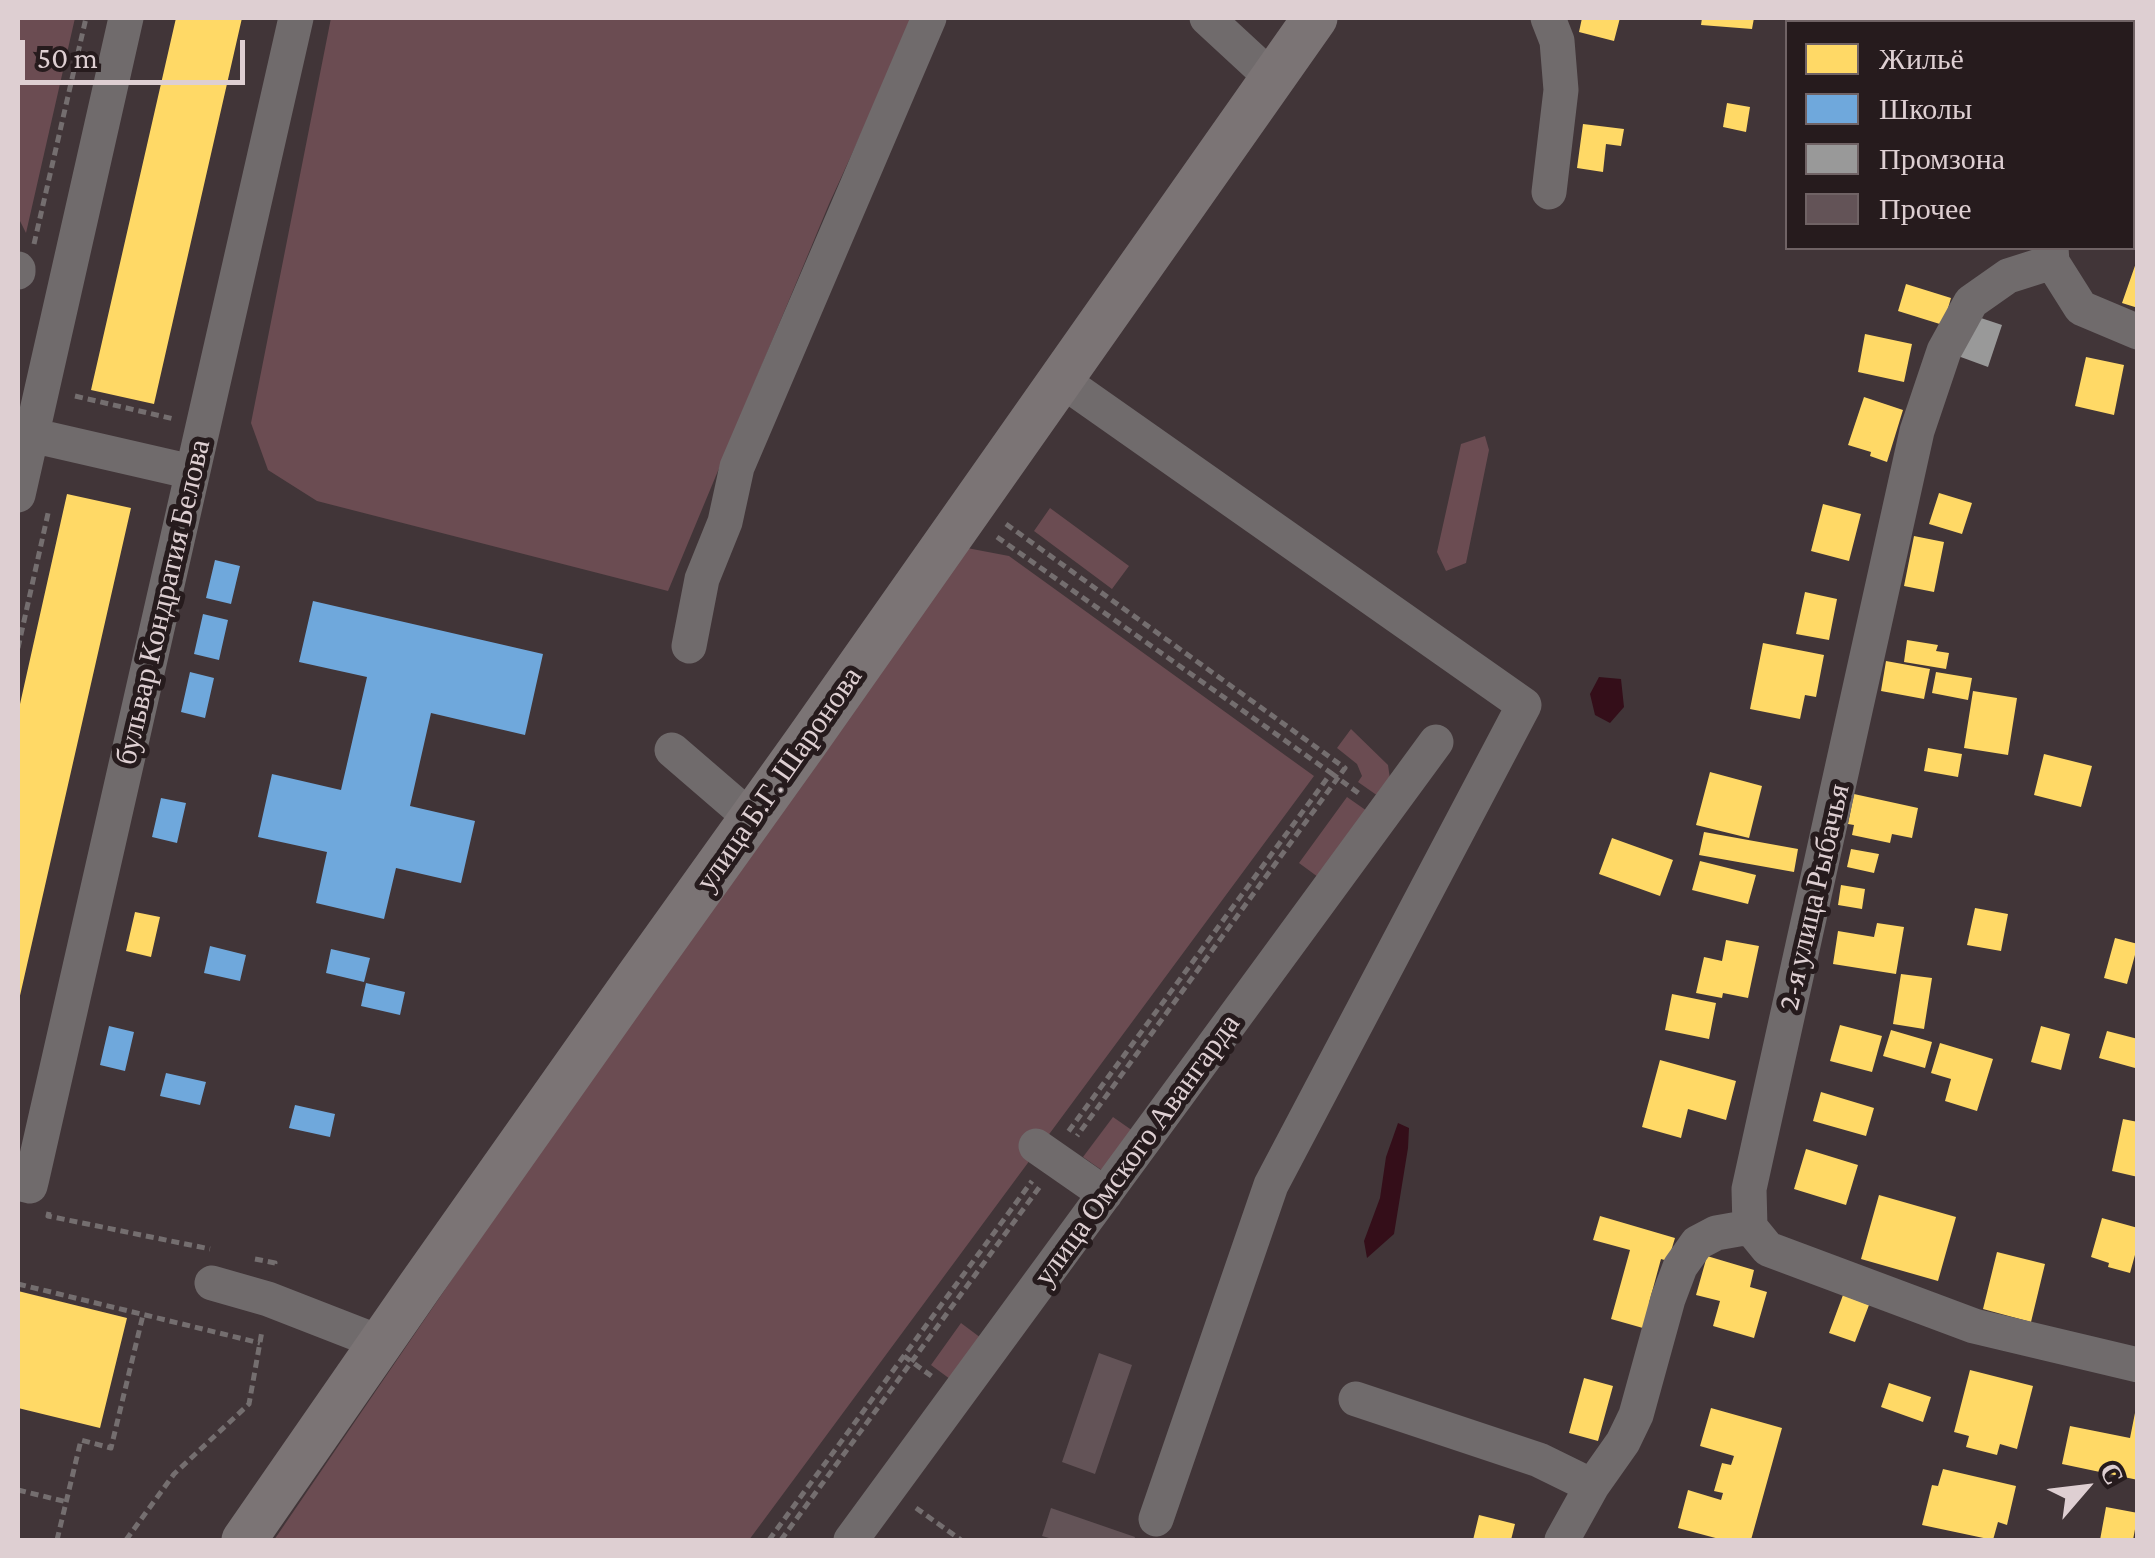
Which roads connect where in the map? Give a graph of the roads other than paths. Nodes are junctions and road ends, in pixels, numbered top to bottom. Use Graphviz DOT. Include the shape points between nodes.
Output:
graph roads {
  1 [pos="126,18"];
  2 [pos="296,18"];
  3 [pos="929,18"];
  4 [pos="1207,18"];
  5 [pos="1315,18"];
  6 [pos="1548,18"];
  7 [pos="1274,79"];
  8 [pos="1550,192"];
  9 [pos="2052,255"];
  10 [pos="2138,332"];
  11 [pos="1060,379"];
  12 [pos="24,434"];
  13 [pos="192,472"];
  14 [pos="18,494"];
  15 [pos="689,646"];
  16 [pos="672,750"];
  17 [pos="1430,751"];
  18 [pos="752,818"];
  19 [pos="1048,1154"];
  20 [pos="1104,1194"];
  21 [pos="32,1195"];
  22 [pos="1750,1227"];
  23 [pos="215,1267"];
  24 [pos="381,1342"];
  25 [pos="2138,1365"];
  26 [pos="1356,1398"];
  27 [pos="1592,1486"];
  28 [pos="1156,1519"];
  29 [pos="244,1540"];
  30 [pos="851,1540"];
  31 [pos="1562,1540"];
  1 -- 12 [label="street"];
  2 -- 13 [label="street, бульвар Кондратия Белова"];
  3 -- 15 [label="street" via="737,467"];
  4 -- 7 [label="street"];
  5 -- 7 [label="main road, улица Б.Г. Шаронова"];
  6 -- 8 [label="street" via="1561,90"];
  7 -- 11 [label="main road, улица Б.Г. Шаронова"];
  9 -- 10 [label="street" via="2081,308"];
  9 -- 22 [label="street, 2-я улица Рыбачья" via="1971,302 1944,351 1917,431 1749,1189"];
  11 -- 18 [label="main road, улица Б.Г. Шаронова"];
  11 -- 28 [label="street" via="1524,706 1271,1185"];
  12 -- 13 [label="street"];
  12 -- 14 [label="street"];
  13 -- 21 [label="street, бульвар Кондратия Белова"];
  16 -- 18 [label="street"];
  17 -- 20 [label="street, улица Омского Авангарда"];
  18 -- 24 [label="main road, улица Б.Г. Шаронова"];
  19 -- 20 [label="street"];
  20 -- 30 [label="street, улица Омского Авангарда"];
  22 -- 25 [label="street" via="1768,1248 1974,1326"];
  22 -- 27 [label="street" via="1697,1243 1680,1267 1636,1415"];
  23 -- 24 [label="street" via="268,1298"];
  24 -- 29 [label="main road, улица Б.Г. Шаронова"];
  26 -- 27 [label="street" via="1539,1460"];
  27 -- 31 [label="street"];
}
